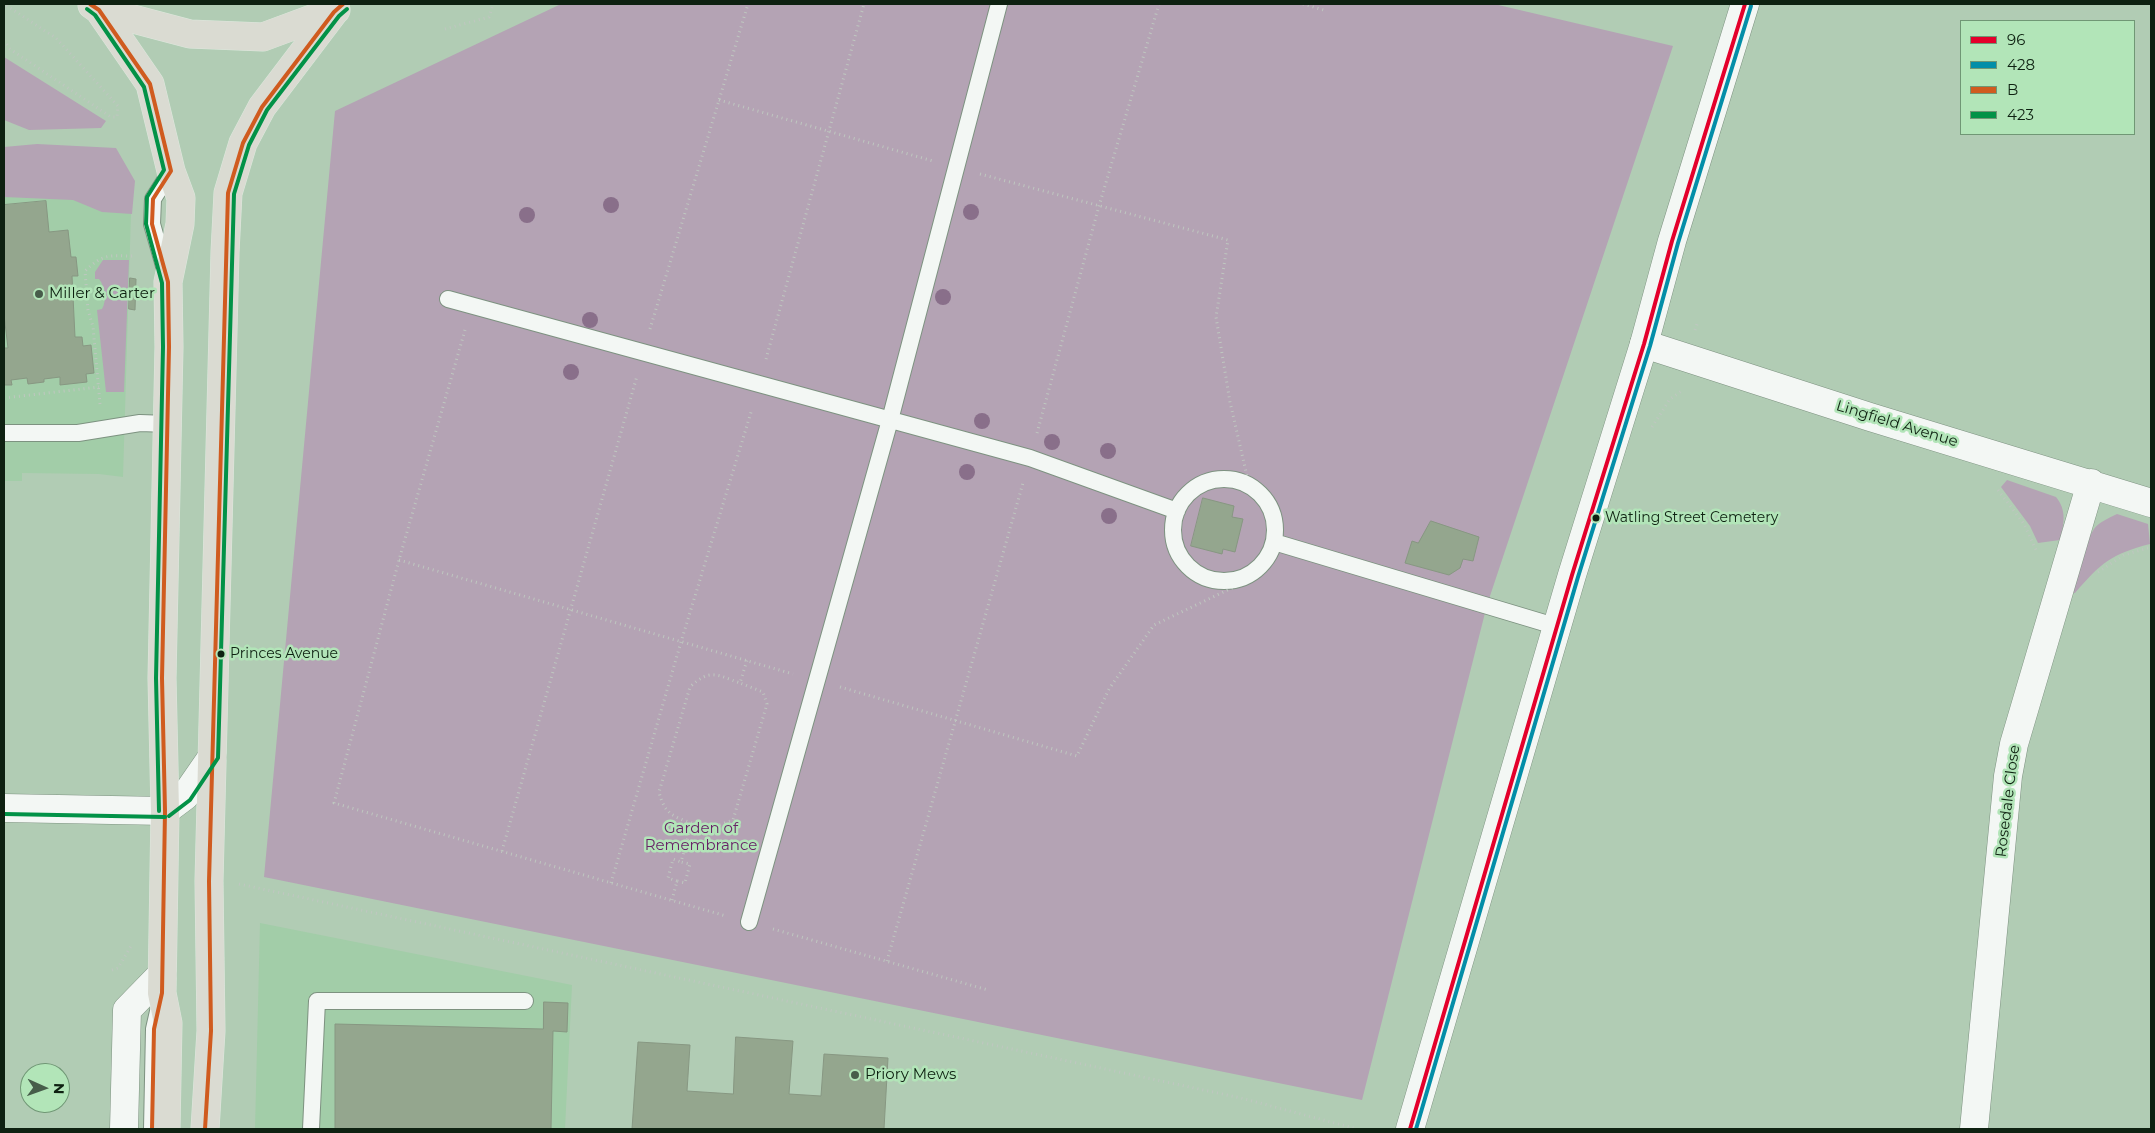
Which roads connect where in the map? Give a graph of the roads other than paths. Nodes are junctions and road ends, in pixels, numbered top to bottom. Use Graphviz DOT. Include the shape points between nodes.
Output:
graph roads {
  1 [pos="999,4"];
  2 [pos="1745,4"];
  3 [pos="95,7"];
  4 [pos="338,8"];
  5 [pos="448,299"];
  6 [pos="1644,344"];
  7 [pos="890,420"];
  8 [pos="168,424"];
  9 [pos="4,433"];
  10 [pos="2092,483"];
  11 [pos="2151,503"];
  12 [pos="1177,511"];
  13 [pos="1274,542"];
  14 [pos="1558,627"];
  15 [pos="212,757"];
  16 [pos="4,808"];
  17 [pos="165,812"];
  18 [pos="749,922"];
  19 [pos="162,984"];
  20 [pos="525,1001"];
  21 [pos="124,1129"];
  22 [pos="152,1129"];
  23 [pos="166,1129"];
  24 [pos="205,1129"];
  25 [pos="311,1129"];
  26 [pos="1410,1129"];
  27 [pos="1974,1129"];
  1 -- 7 [label="lane"];
  2 -- 6 [label="street"];
  3 -- 4 [label="main road" via="190,34 263,37"];
  3 -- 8 [label="main road" via="150,84 180,198 180,224 168,282"];
  4 -- 15 [label="main road" via="262,107 243,144 228,193"];
  5 -- 7 [label="lane"];
  6 -- 10 [label="street, Lingfield Avenue" via="1870,417"];
  6 -- 14 [label="street"];
  7 -- 12 [label="lane" via="1030,458"];
  7 -- 18 [label="lane"];
  8 -- 9 [label="lane" via="140,424 78,433"];
  8 -- 17 [label="main road" via="162,678"];
  10 -- 11 [label="street, Lingfield Avenue"];
  10 -- 27 [label="street, Rosedale Close" via="2014,744 2008,776"];
  12 -- 13 [label="lane" via="1186,496 1207,482 1224,479 1249,485 1263,496 1272,512"];
  12 -- 13 [label="lane" via="1173,534 1177,550 1190,569 1212,580 1228,582 1250,575 1267,559"];
  13 -- 14 [label="lane"];
  14 -- 26 [label="street"];
  15 -- 17 [label="street" via="185,796"];
  15 -- 24 [label="main road" via="209,881 211,1031"];
  16 -- 17 [label="street"];
  17 -- 19 [label="main road"];
  19 -- 21 [label="street" via="127,1010"];
  19 -- 22 [label="lane" via="154,1029"];
  19 -- 23 [label="main road" via="168,1023"];
  20 -- 25 [label="lane" via="317,1001"];
}
